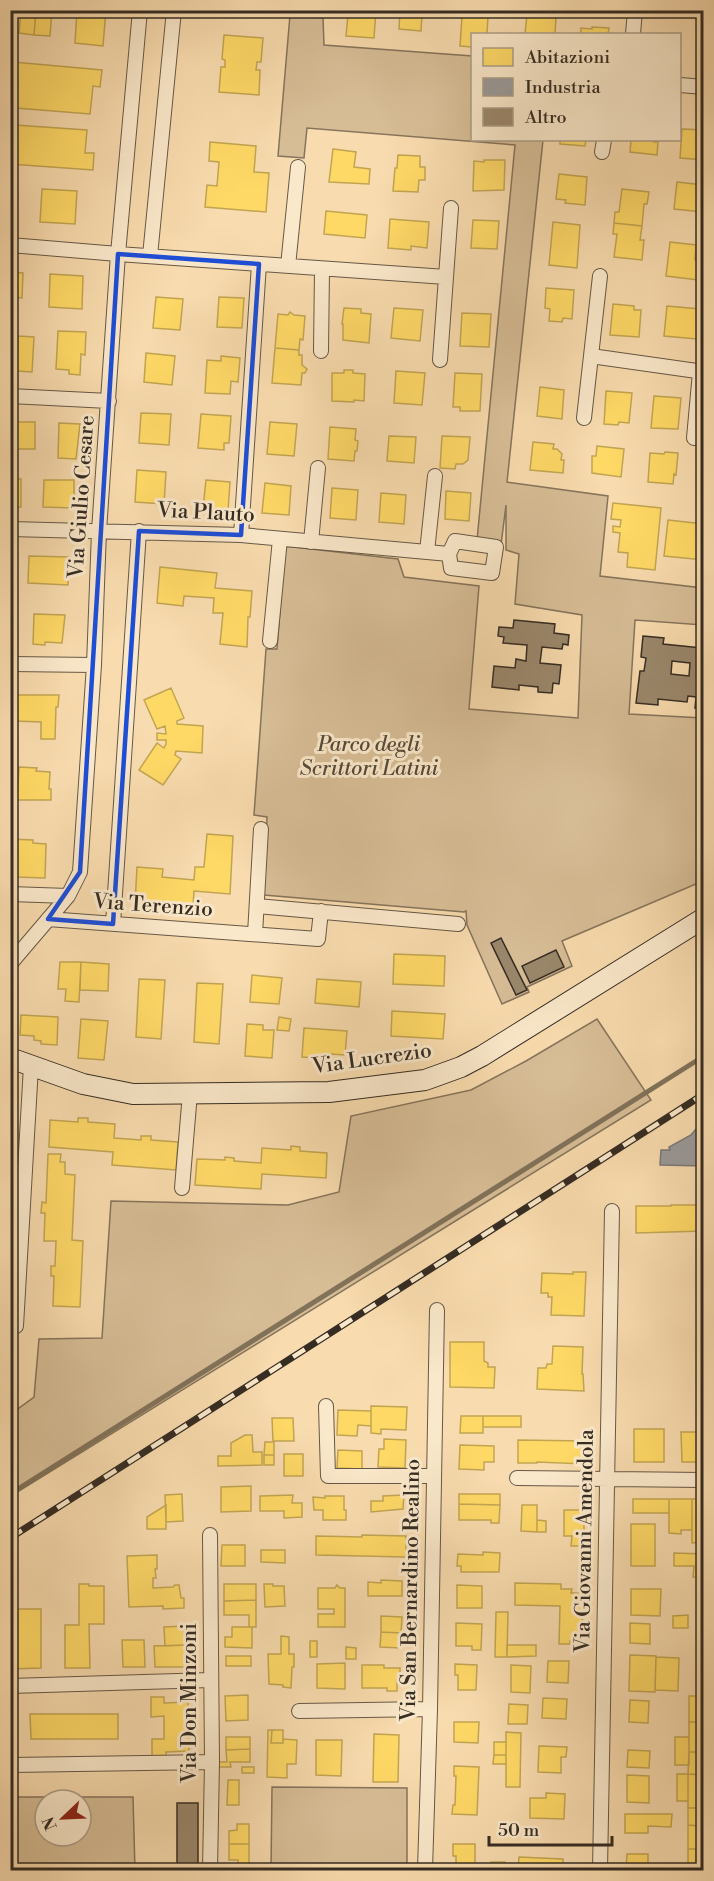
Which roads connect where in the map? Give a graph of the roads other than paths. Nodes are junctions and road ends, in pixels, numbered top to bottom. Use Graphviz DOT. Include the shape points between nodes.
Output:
graph roads {
  1 [pos="140,10"];
  2 [pos="174,10"];
  3 [pos="635,10"];
  4 [pos="633,33"];
  5 [pos="681,85"];
  6 [pos="704,87"];
  7 [pos="298,167"];
  8 [pos="451,208"];
  9 [pos="10,244"];
  10 [pos="118,255"];
  11 [pos="150,256"];
  12 [pos="259,264"];
  13 [pos="288,266"];
  14 [pos="322,270"];
  15 [pos="600,276"];
  16 [pos="446,277"];
  17 [pos="321,351"];
  18 [pos="591,356"];
  19 [pos="440,360"];
  20 [pos="702,372"];
  21 [pos="10,396"];
  22 [pos="109,401"];
  23 [pos="584,418"];
  24 [pos="694,438"];
  25 [pos="318,468"];
  26 [pos="435,476"];
  27 [pos="10,529"];
  28 [pos="99,531"];
  29 [pos="139,531"];
  30 [pos="241,535"];
  31 [pos="280,539"];
  32 [pos="311,542"];
  33 [pos="427,552"];
  34 [pos="449,554"];
  35 [pos="270,641"];
  36 [pos="10,664"];
  37 [pos="94,665"];
  38 [pos="261,829"];
  39 [pos="10,894"];
  40 [pos="68,896"];
  41 [pos="257,906"];
  42 [pos="321,911"];
  43 [pos="704,918"];
  44 [pos="48,919"];
  45 [pos="113,924"];
  46 [pos="458,924"];
  47 [pos="255,934"];
  48 [pos="10,964"];
  49 [pos="10,1058"];
  50 [pos="31,1066"];
  51 [pos="190,1093"];
  52 [pos="182,1188"];
  53 [pos="612,1211"];
  54 [pos="437,1310"];
  55 [pos="16,1326"];
  56 [pos="326,1406"];
  57 [pos="434,1476"];
  58 [pos="517,1478"];
  59 [pos="606,1478"];
  60 [pos="704,1480"];
  61 [pos="210,1535"];
  62 [pos="211,1680"];
  63 [pos="10,1686"];
  64 [pos="430,1709"];
  65 [pos="299,1711"];
  66 [pos="212,1762"];
  67 [pos="10,1765"];
  68 [pos="210,1870"];
  69 [pos="425,1870"];
  70 [pos="600,1870"];
  1 -- 10 [label="street, Via Giulio Cesare"];
  2 -- 11 [label="street"];
  3 -- 4 [label="street"];
  5 -- 6 [label="street"];
  7 -- 13 [label="street"];
  8 -- 16 [label="street"];
  9 -- 10 [label="street"];
  10 -- 11 [label="street"];
  10 -- 22 [label="street, Via Giulio Cesare"];
  11 -- 12 [label="street"];
  12 -- 13 [label="street"];
  12 -- 30 [label="street"];
  13 -- 14 [label="street"];
  14 -- 16 [label="street"];
  14 -- 17 [label="street"];
  15 -- 18 [label="street"];
  16 -- 19 [label="street"];
  18 -- 20 [label="street"];
  18 -- 23 [label="street"];
  20 -- 24 [label="street"];
  21 -- 22 [label="street"];
  22 -- 28 [label="street, Via Giulio Cesare"];
  25 -- 32 [label="street"];
  26 -- 33 [label="street"];
  27 -- 28 [label="street, Via Plauto"];
  28 -- 29 [label="street, Via Plauto"];
  28 -- 37 [label="street, Via Giulio Cesare"];
  29 -- 30 [label="street, Via Plauto"];
  29 -- 45 [label="street"];
  30 -- 31 [label="street, Via Plauto"];
  31 -- 32 [label="street, Via Plauto"];
  31 -- 35 [label="street"];
  32 -- 33 [label="street, Via Plauto"];
  33 -- 34 [label="street, Via Plauto"];
  36 -- 37 [label="street"];
  37 -- 40 [label="street, Via Giulio Cesare" via="80,872"];
  38 -- 41 [label="street"];
  39 -- 40 [label="street"];
  40 -- 44 [label="street, Via Giulio Cesare"];
  41 -- 42 [label="street"];
  41 -- 47 [label="street"];
  42 -- 46 [label="street"];
  42 -- 47 [label="street, Via Terenzio" via="318,939"];
  43 -- 51 [label="street, Via Lucrezio" via="482,1056 424,1080 329,1092"];
  44 -- 45 [label="street, Via Terenzio"];
  44 -- 48 [label="street, Via Giulio Cesare"];
  45 -- 47 [label="street, Via Terenzio"];
  49 -- 50 [label="street, Via Lucrezio"];
  50 -- 51 [label="street, Via Lucrezio" via="83,1084 134,1094"];
  50 -- 55 [label="street"];
  51 -- 52 [label="street"];
  53 -- 59 [label="street, Via Giovanni Amendola"];
  54 -- 57 [label="street, Via San Bernardino Realino"];
  56 -- 57 [label="street" via="328,1476"];
  57 -- 64 [label="street, Via San Bernardino Realino"];
  58 -- 59 [label="street"];
  59 -- 60 [label="street"];
  59 -- 70 [label="street, Via Giovanni Amendola"];
  61 -- 62 [label="street, Via Don Minzoni"];
  62 -- 63 [label="street"];
  62 -- 66 [label="street, Via Don Minzoni"];
  64 -- 65 [label="street"];
  64 -- 69 [label="street, Via San Bernardino Realino"];
  66 -- 67 [label="street"];
  66 -- 68 [label="street, Via Don Minzoni"];
}
